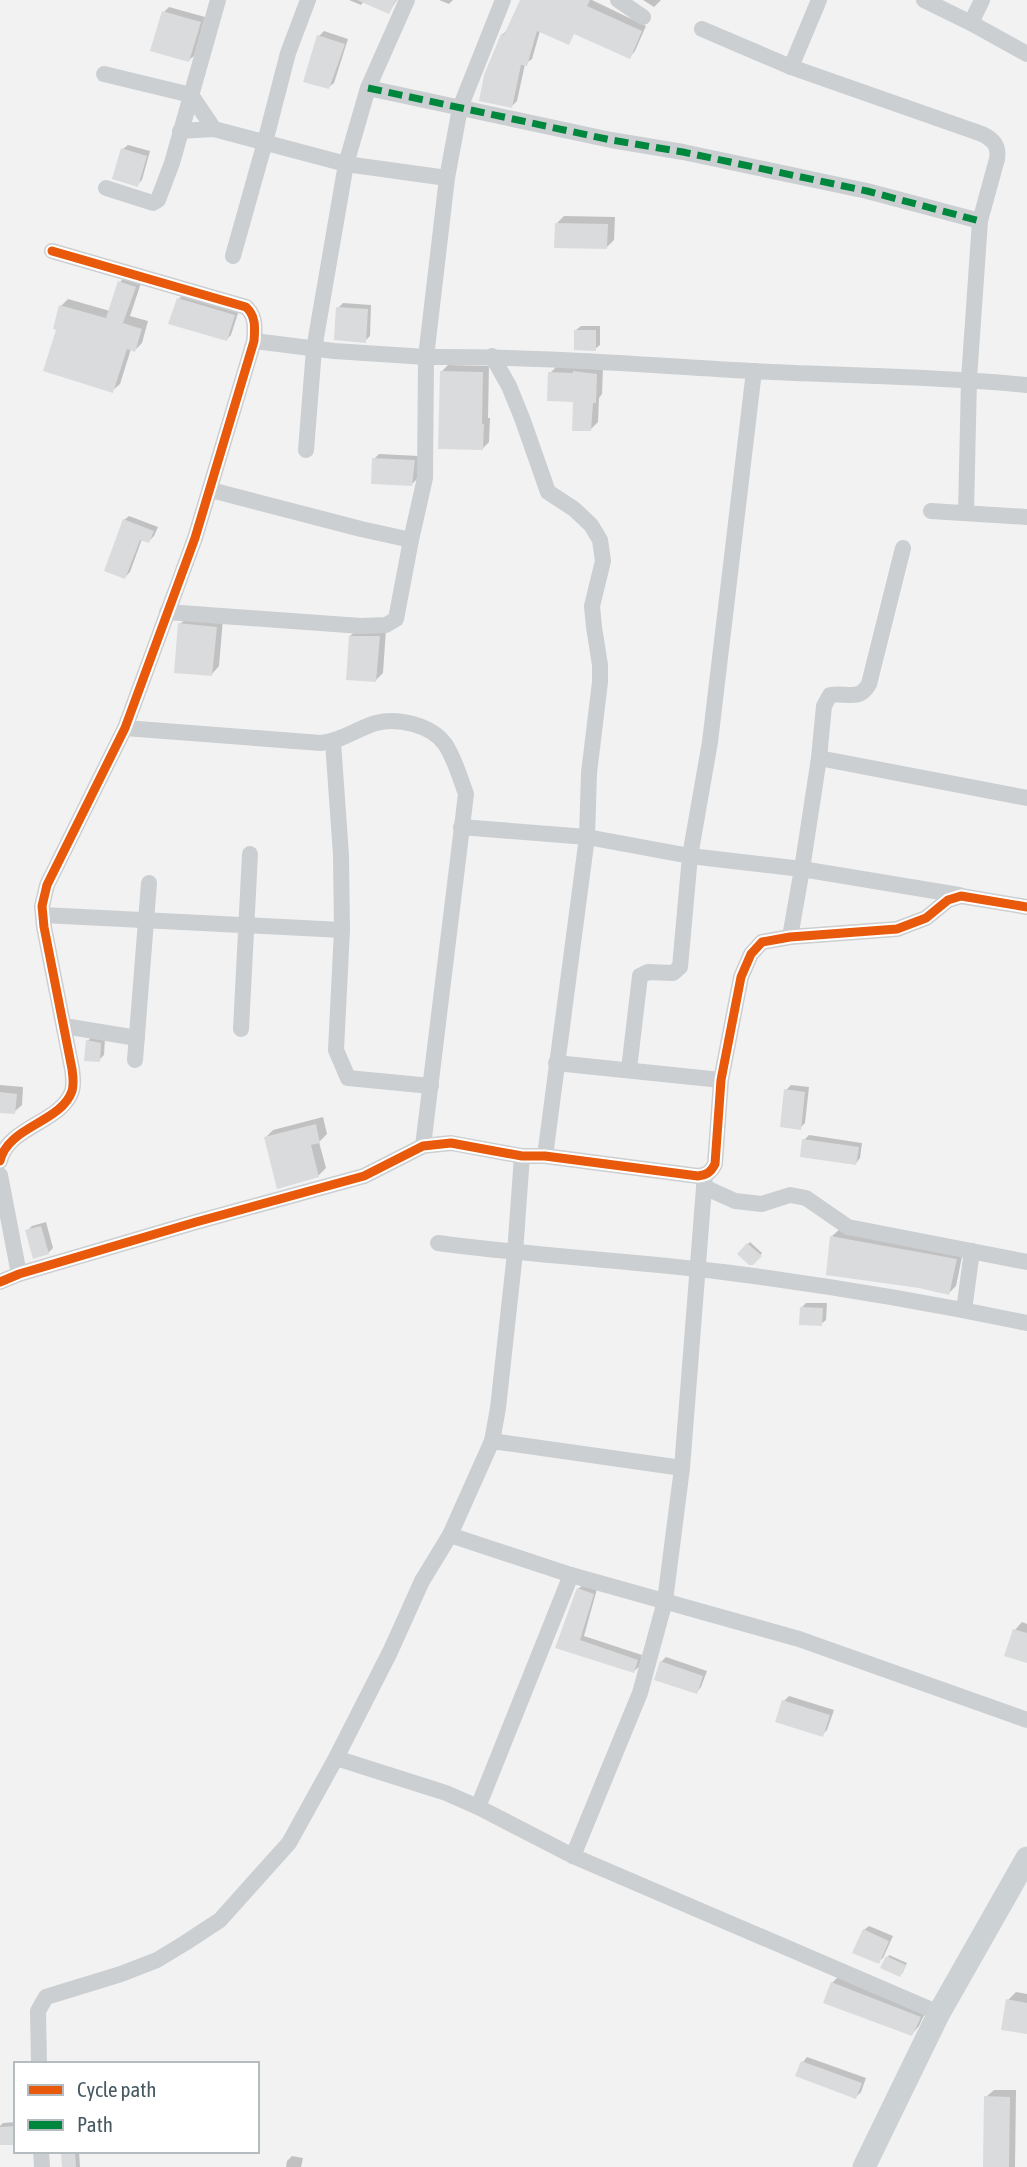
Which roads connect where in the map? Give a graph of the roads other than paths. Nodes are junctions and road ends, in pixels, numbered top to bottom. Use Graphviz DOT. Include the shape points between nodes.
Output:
graph roads {
  1 [pos="218,0"];
  2 [pos="308,0"];
  3 [pos="407,0"];
  4 [pos="503,0"];
  5 [pos="618,0"];
  6 [pos="818,0"];
  7 [pos="924,0"];
  8 [pos="982,0"];
  9 [pos="643,17"];
  10 [pos="971,23"];
  11 [pos="702,29"];
  12 [pos="1027,54"];
  13 [pos="791,67"];
  14 [pos="104,74"];
  15 [pos="368,88"];
  16 [pos="191,95"];
  17 [pos="460,108"];
  18 [pos="214,129"];
  19 [pos="180,131"];
  20 [pos="265,142"];
  21 [pos="346,164"];
  22 [pos="447,178"];
  23 [pos="106,188"];
  24 [pos="980,221"];
  25 [pos="52,251"];
  26 [pos="233,256"];
  27 [pos="254,341"];
  28 [pos="314,349"];
  29 [pos="492,356"];
  30 [pos="426,357"];
  31 [pos="754,372"];
  32 [pos="969,379"];
  33 [pos="1027,384"];
  34 [pos="306,450"];
  35 [pos="211,490"];
  36 [pos="931,510"];
  37 [pos="966,513"];
  38 [pos="1027,517"];
  39 [pos="411,540"];
  40 [pos="903,548"];
  41 [pos="167,612"];
  42 [pos="125,728"];
  43 [pos="333,742"];
  44 [pos="819,758"];
  45 [pos="1027,798"];
  46 [pos="461,827"];
  47 [pos="587,837"];
  48 [pos="250,854"];
  49 [pos="690,856"];
  50 [pos="802,869"];
  51 [pos="149,883"];
  52 [pos="961,895"];
  53 [pos="1027,907"];
  54 [pos="43,915"];
  55 [pos="146,920"];
  56 [pos="247,925"];
  57 [pos="342,930"];
  58 [pos="790,937"];
  59 [pos="64,1026"];
  60 [pos="241,1029"];
  61 [pos="137,1038"];
  62 [pos="135,1060"];
  63 [pos="556,1063"];
  64 [pos="629,1069"];
  65 [pos="721,1080"];
  66 [pos="431,1086"];
  67 [pos="424,1146"];
  68 [pos="522,1156"];
  69 [pos="545,1156"];
  70 [pos="0,1161"];
  71 [pos="0,1175"];
  72 [pos="704,1181"];
  73 [pos="438,1243"];
  74 [pos="972,1251"];
  75 [pos="515,1253"];
  76 [pos="1027,1262"];
  77 [pos="697,1269"];
  78 [pos="19,1274"];
  79 [pos="0,1282"];
  80 [pos="964,1310"];
  81 [pos="1027,1323"];
  82 [pos="492,1441"];
  83 [pos="682,1468"];
  84 [pos="450,1535"];
  85 [pos="571,1575"];
  86 [pos="665,1601"];
  87 [pos="1027,1720"];
  88 [pos="337,1758"];
  89 [pos="478,1807"];
  90 [pos="573,1856"];
  91 [pos="1027,1858"];
  92 [pos="939,2013"];
  93 [pos="38,2062"];
  94 [pos="864,2167"];
  1 -- 16 [label="street"];
  2 -- 20 [label="street" via="288,52"];
  3 -- 15 [label="street"];
  4 -- 17 [label="street"];
  5 -- 9 [label="street"];
  6 -- 13 [label="street"];
  7 -- 10 [label="street"];
  8 -- 10 [label="street"];
  10 -- 12 [label="street"];
  11 -- 13 [label="street"];
  13 -- 24 [label="street" via="991,139 998,151"];
  14 -- 16 [label="street"];
  15 -- 17 [label="street"];
  15 -- 21 [label="street"];
  16 -- 18 [label="street"];
  16 -- 19 [label="street"];
  17 -- 22 [label="street"];
  17 -- 24 [label="street" via="867,191"];
  18 -- 19 [label="street"];
  18 -- 20 [label="street"];
  19 -- 23 [label="street" via="158,200 153,203"];
  20 -- 21 [label="street"];
  20 -- 26 [label="street"];
  21 -- 22 [label="street"];
  21 -- 28 [label="street"];
  22 -- 30 [label="street"];
  24 -- 32 [label="street"];
  25 -- 27 [label="street" via="246,307 254,320"];
  27 -- 28 [label="street"];
  27 -- 35 [label="street"];
  28 -- 30 [label="street"];
  28 -- 34 [label="street"];
  29 -- 30 [label="street"];
  29 -- 31 [label="street"];
  29 -- 47 [label="street" via="509,386 548,492 574,509 600,540 603,561 592,606 600,682"];
  30 -- 39 [label="street" via="425,478"];
  31 -- 32 [label="street"];
  31 -- 49 [label="street" via="710,742"];
  32 -- 33 [label="street"];
  32 -- 37 [label="street"];
  35 -- 39 [label="street"];
  35 -- 41 [label="street"];
  36 -- 37 [label="street"];
  37 -- 38 [label="street"];
  39 -- 41 [label="street" via="396,619 386,625"];
  40 -- 44 [label="street" via="869,684 860,695 837,694 827,699"];
  41 -- 42 [label="street"];
  42 -- 43 [label="street"];
  42 -- 54 [label="street" via="47,885"];
  43 -- 46 [label="street" via="379,722 412,723 430,732 444,743 466,794"];
  43 -- 57 [label="street"];
  44 -- 45 [label="street"];
  44 -- 50 [label="street"];
  46 -- 47 [label="street"];
  46 -- 66 [label="street"];
  47 -- 49 [label="street"];
  47 -- 63 [label="street"];
  48 -- 56 [label="street"];
  49 -- 50 [label="street"];
  49 -- 64 [label="street" via="680,967 673,973 640,976"];
  50 -- 52 [label="street"];
  50 -- 58 [label="street"];
  51 -- 55 [label="street"];
  52 -- 53 [label="street"];
  52 -- 58 [label="street" via="926,918 897,929"];
  54 -- 55 [label="street"];
  54 -- 59 [label="street"];
  55 -- 56 [label="street"];
  55 -- 61 [label="street"];
  56 -- 57 [label="street"];
  56 -- 60 [label="street"];
  57 -- 66 [label="street" via="336,1050 348,1078"];
  58 -- 65 [label="street" via="762,942 751,954 741,977"];
  59 -- 61 [label="street"];
  59 -- 70 [label="street" via="72,1091 64,1104 11,1141"];
  61 -- 62 [label="street"];
  63 -- 64 [label="street"];
  63 -- 69 [label="street"];
  64 -- 65 [label="street"];
  65 -- 72 [label="street" via="715,1164"];
  66 -- 67 [label="street"];
  67 -- 68 [label="street" via="451,1143"];
  67 -- 78 [label="street" via="364,1176"];
  68 -- 69 [label="street"];
  68 -- 75 [label="street"];
  69 -- 72 [label="street" via="698,1176"];
  71 -- 78 [label="street"];
  72 -- 74 [label="street" via="735,1201 762,1204 790,1195 806,1198 848,1227"];
  72 -- 77 [label="street"];
  73 -- 75 [label="street"];
  74 -- 76 [label="street"];
  74 -- 80 [label="street"];
  75 -- 77 [label="street"];
  75 -- 82 [label="street"];
  77 -- 80 [label="street"];
  77 -- 83 [label="street"];
  78 -- 79 [label="street"];
  80 -- 81 [label="street"];
  82 -- 83 [label="street"];
  82 -- 84 [label="street"];
  83 -- 86 [label="street"];
  84 -- 85 [label="street"];
  84 -- 88 [label="street" via="422,1581"];
  85 -- 86 [label="street"];
  85 -- 89 [label="street"];
  86 -- 87 [label="street" via="799,1639"];
  86 -- 90 [label="street" via="640,1693"];
  88 -- 89 [label="street"];
  88 -- 93 [label="street" via="289,1843 220,1920 156,1960 47,1997 38,2011"];
  89 -- 90 [label="street"];
  90 -- 92 [label="street"];
  91 -- 92 [label="street"];
  92 -- 94 [label="street"];
}
